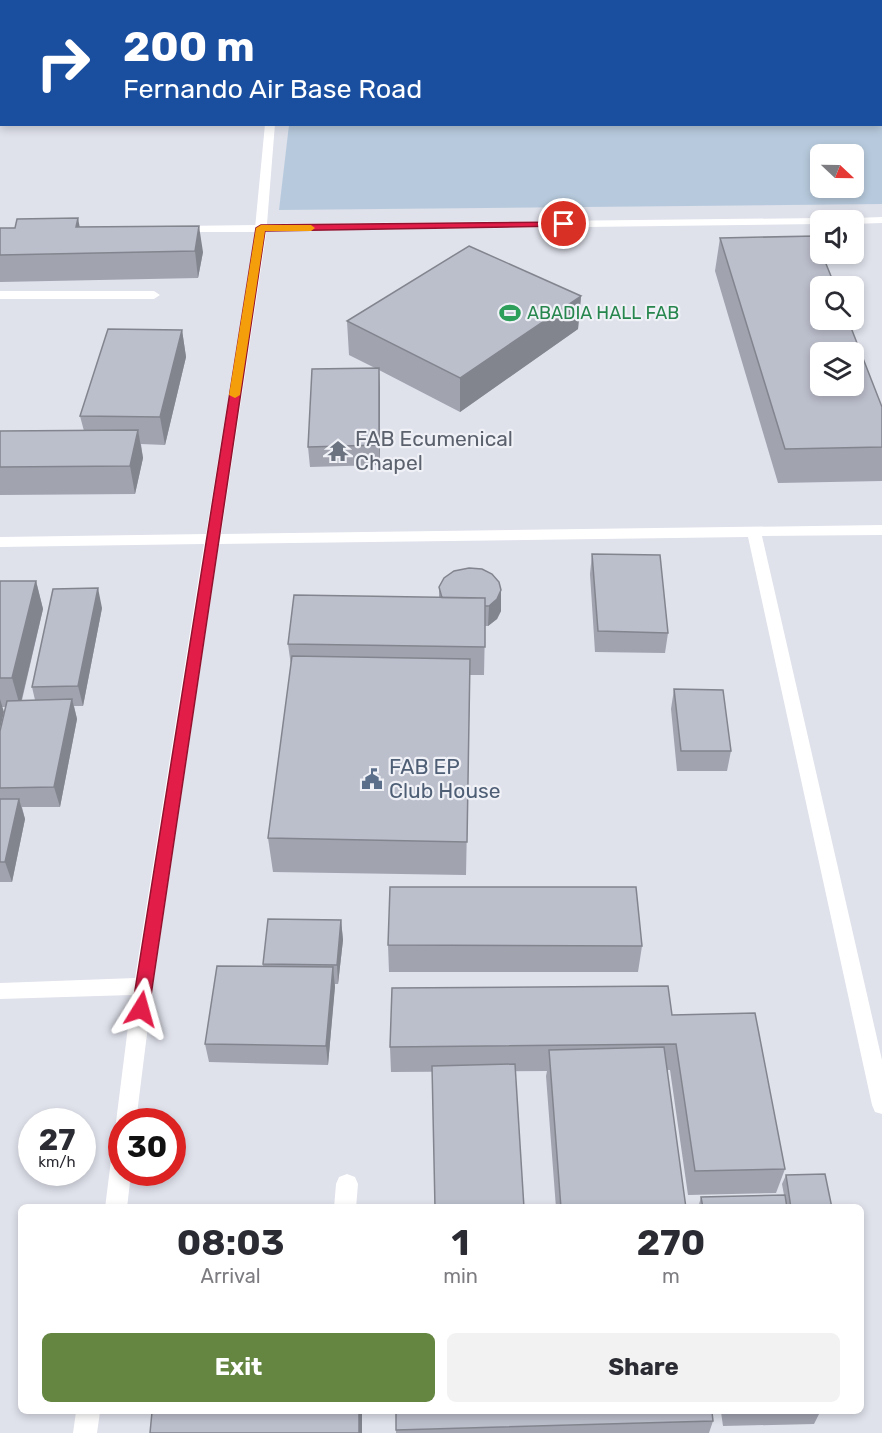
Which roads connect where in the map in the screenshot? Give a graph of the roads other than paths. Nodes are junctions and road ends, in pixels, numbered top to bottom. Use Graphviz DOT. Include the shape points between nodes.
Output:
graph roads {
  1 [pos="270,126"];
  2 [pos="882,220"];
  3 [pos="810,221"];
  4 [pos="864,221"];
  5 [pos="261,228"];
  6 [pos="166,229"];
  7 [pos="0,295"];
  8 [pos="154,295"];
  9 [pos="882,530"];
  10 [pos="754,532"];
  11 [pos="212,541"];
  12 [pos="0,542"];
  13 [pos="143,986"];
  14 [pos="0,991"];
  15 [pos="882,1105"];
  16 [pos="128,1108"];
  17 [pos="347,1184"];
  18 [pos="119,1186"];
  19 [pos="116,1204"];
  20 [pos="345,1204"];
  21 [pos="88,1414"];
  22 [pos="85,1433"];
  1 -- 5 [label="street"];
  2 -- 4 [label="street"];
  3 -- 5 [label="street"];
  5 -- 6 [label="street"];
  5 -- 11 [label="street"];
  7 -- 8 [label="street"];
  9 -- 10 [label="street"];
  10 -- 11 [label="street"];
  10 -- 15 [label="street"];
  11 -- 12 [label="street"];
  11 -- 13 [label="street"];
  13 -- 14 [label="street"];
  13 -- 16 [label="street"];
  17 -- 20 [label="street"];
  18 -- 19 [label="street"];
  21 -- 22 [label="street"];
}
